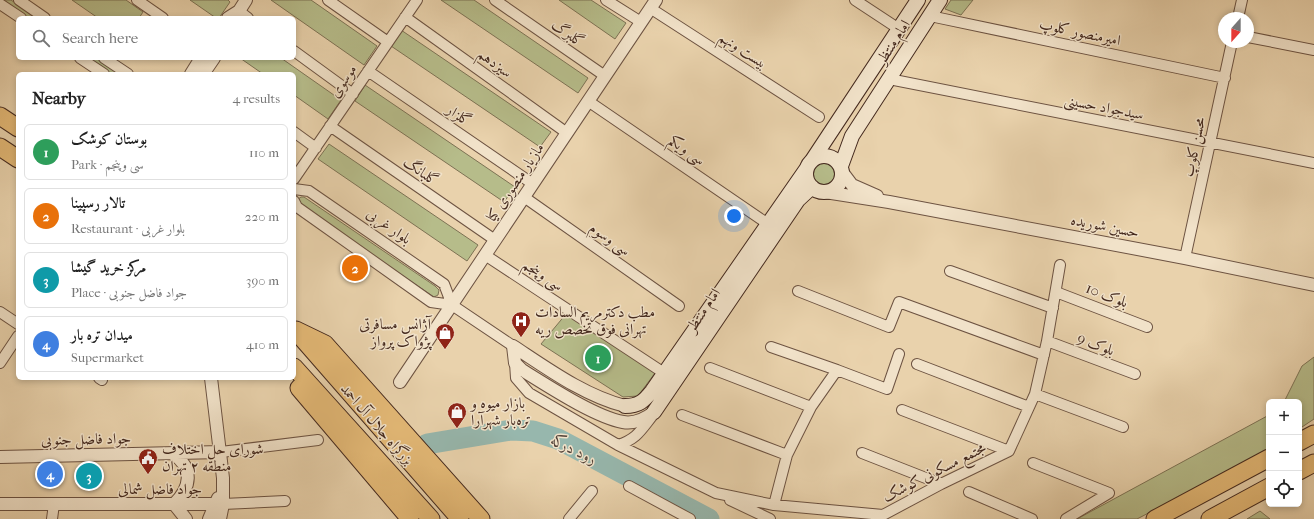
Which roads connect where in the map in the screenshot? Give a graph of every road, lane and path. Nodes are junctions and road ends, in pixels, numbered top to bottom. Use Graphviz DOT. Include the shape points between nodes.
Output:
graph roads {
  1 [pos="19,0"];
  2 [pos="137,0"];
  3 [pos="246,0"];
  4 [pos="328,0"];
  5 [pos="417,0"];
  6 [pos="495,0"];
  7 [pos="606,0"];
  8 [pos="855,0"];
  9 [pos="918,0"];
  10 [pos="940,0"];
  11 [pos="1242,0"];
  12 [pos="0,4"];
  13 [pos="653,4"];
  14 [pos="1239,12"];
  15 [pos="18,16"];
  16 [pos="42,16"];
  17 [pos="161,16"];
  18 [pos="242,16"];
  19 [pos="930,16"];
  20 [pos="405,17"];
  21 [pos="641,22"];
  22 [pos="899,29"];
  23 [pos="1254,38"];
  24 [pos="388,42"];
  25 [pos="1231,48"];
  26 [pos="1314,50"];
  27 [pos="296,52"];
  28 [pos="83,60"];
  29 [pos="107,60"];
  30 [pos="201,60"];
  31 [pos="213,60"];
  32 [pos="368,71"];
  33 [pos="101,72"];
  34 [pos="125,72"];
  35 [pos="192,72"];
  36 [pos="207,72"];
  37 [pos="605,76"];
  38 [pos="1224,78"];
  39 [pos="889,79"];
  40 [pos="353,94"];
  41 [pos="588,101"];
  42 [pos="0,116"];
  43 [pos="819,116"];
  44 [pos="330,126"];
  45 [pos="16,127"];
  46 [pos="296,133"];
  47 [pos="567,133"];
  48 [pos="1210,143"];
  49 [pos="0,147"];
  50 [pos="316,148"];
  51 [pos="16,158"];
  52 [pos="1314,163"];
  53 [pos="809,165"];
  54 [pos="842,170"];
  55 [pos="296,177"];
  56 [pos="533,184"];
  57 [pos="296,189"];
  58 [pos="819,190"];
  59 [pos="524,197"];
  60 [pos="889,202"];
  61 [pos="296,205"];
  62 [pos="768,224"];
  63 [pos="495,240"];
  64 [pos="485,255"];
  65 [pos="1185,258"];
  66 [pos="1060,265"];
  67 [pos="950,271"];
  68 [pos="1314,285"];
  69 [pos="798,291"];
  70 [pos="1056,292"];
  71 [pos="452,305"];
  72 [pos="679,306"];
  73 [pos="1053,308"];
  74 [pos="0,312"];
  75 [pos="16,323"];
  76 [pos="1147,327"];
  77 [pos="296,330"];
  78 [pos="296,330"];
  79 [pos="16,339"];
  80 [pos="1047,341"];
  81 [pos="513,346"];
  82 [pos="771,347"];
  83 [pos="899,354"];
  84 [pos="1044,355"];
  85 [pos="0,363"];
  86 [pos="515,363"];
  87 [pos="917,364"];
  88 [pos="710,368"];
  89 [pos="296,369"];
  90 [pos="837,370"];
  91 [pos="664,373"];
  92 [pos="1135,374"];
  93 [pos="211,380"];
  94 [pos="295,380"];
  95 [pos="400,382"];
  96 [pos="1035,394"];
  97 [pos="626,406"];
  98 [pos="811,407"];
  99 [pos="1029,407"];
  100 [pos="902,410"];
  101 [pos="654,412"];
  102 [pos="682,416"];
  103 [pos="1123,427"];
  104 [pos="318,440"];
  105 [pos="618,445"];
  106 [pos="1009,451"];
  107 [pos="221,452"];
  108 [pos="862,453"];
  109 [pos="173,454"];
  110 [pos="787,455"];
  111 [pos="0,457"];
  112 [pos="1266,460"];
  113 [pos="1033,463"];
  114 [pos="1314,464"];
  115 [pos="1301,471"];
  116 [pos="941,484"];
  117 [pos="629,486"];
  118 [pos="1266,490"];
  119 [pos="592,491"];
  120 [pos="969,492"];
  121 [pos="716,493"];
  122 [pos="285,501"];
  123 [pos="0,504"];
  124 [pos="54,504"];
  125 [pos="174,504"];
  126 [pos="219,505"];
  127 [pos="774,505"];
  128 [pos="1232,507"];
  129 [pos="52,519"];
  130 [pos="186,519"];
  131 [pos="208,519"];
  132 [pos="220,519"];
  133 [pos="410,519"];
  134 [pos="431,519"];
  135 [pos="460,519"];
  136 [pos="481,519"];
  137 [pos="569,519"];
  138 [pos="689,519"];
  139 [pos="770,519"];
  140 [pos="1032,519"];
  141 [pos="1066,519"];
  142 [pos="1155,519"];
  143 [pos="1210,519"];
  144 [pos="1218,519"];
  1 -- 16 [label="street"];
  2 -- 17 [label="street"];
  3 -- 18 [label="street"];
  4 -- 24 [label="street"];
  5 -- 20 [label="street, موسوی"];
  6 -- 37 [label="street, گلبرگ"];
  7 -- 21 [label="street"];
  8 -- 22 [label="street"];
  9 -- 22 [label="main road, امام منتظر"];
  10 -- 19 [label="main road, امام منتظر"];
  11 -- 14 [label="street"];
  12 -- 15 [label="street"];
  13 -- 21 [label="street, مازیار منصوری کیا"];
  13 -- 43 [label="street, بیست ونهم"];
  19 -- 38 [label="street, امیرمنصور کلوپ"];
  19 -- 39 [label="main road, امام منتظر"];
  20 -- 24 [label="street, موسوی"];
  20 -- 47 [label="street, سیزدهم"];
  21 -- 37 [label="street, مازیار منصوری کیا"];
  22 -- 53 [label="main road, امام منتظر"];
  23 -- 26 [label="street"];
  24 -- 32 [label="street, موسوی"];
  25 -- 38 [label="street, محسن کلوپ"];
  27 -- 40 [label="street"];
  28 -- 33 [label="street"];
  29 -- 34 [label="street"];
  30 -- 35 [label="street"];
  31 -- 36 [label="street"];
  32 -- 40 [label="street, موسوی"];
  32 -- 56 [label="street, گلزار"];
  37 -- 41 [label="street, مازیار منصوری کیا"];
  38 -- 48 [label="street, محسن کلوپ"];
  39 -- 48 [label="street, سیدجواد حسینی"];
  39 -- 54 [label="main road, امام منتظر" via="852,136"];
  40 -- 44 [label="street, موسوی"];
  41 -- 47 [label="street, مازیار منصوری کیا"];
  41 -- 62 [label="street, سی ویکم"];
  42 -- 45 [label="highway"];
  44 -- 50 [label="street, موسوی"];
  44 -- 63 [label="street, گلبانگ"];
  46 -- 50 [label="street"];
  47 -- 56 [label="street, مازیار منصوری کیا"];
  48 -- 52 [label="street, سیدجواد حسینی"];
  48 -- 65 [label="street, محسن کلوپ"];
  49 -- 51 [label="highway"];
  50 -- 55 [label="street, موسوی"];
  53 -- 54 [label="main road" via="816,157 830,157 837,160"];
  53 -- 58 [label="main road" via="808,182"];
  53 -- 62 [label="main road, امام منتظر"];
  54 -- 58 [label="main road" via="838,186 832,190"];
  54 -- 60 [label="street, حسین شوریده" via="852,185"];
  56 -- 59 [label="street, مازیار منصوری کیا"];
  57 -- 71 [label="street, بلوار غربی" via="309,191 444,284"];
  58 -- 60 [label="street, حسین شوریده"];
  58 -- 101 [label="main road, امام منتظر" via="798,200"];
  59 -- 63 [label="street, مازیار منصوری کیا"];
  59 -- 72 [label="street, سی وسوم"];
  60 -- 65 [label="street, حسین شوریده"];
  61 -- 71 [label="street" via="431,302"];
  62 -- 91 [label="main road, امام منتظر"];
  63 -- 64 [label="street, مازیار منصوری کیا"];
  64 -- 71 [label="street, مازیار منصوری کیا"];
  64 -- 91 [label="street, سی وپنجم"];
  65 -- 68 [label="street, حسین شوریده"];
  66 -- 70 [label="street, مجتمع مسکونی کوشک"];
  67 -- 73 [label="street"];
  69 -- 84 [label="street" via="889,327 899,302"];
  70 -- 73 [label="street, مجتمع مسکونی کوشک"];
  70 -- 76 [label="street, بلوک 10"];
  71 -- 81 [label="street"];
  71 -- 95 [label="street, مازیار منصوری کیا"];
  73 -- 80 [label="street, مجتمع مسکونی کوشک"];
  74 -- 75 [label="street"];
  77 -- 135 [label="highway, بزرگراه جلال آل احمد"];
  78 -- 136 [label="highway" via="325,344"];
  79 -- 85 [label="street"];
  80 -- 84 [label="street, مجتمع مسکونی کوشک"];
  80 -- 92 [label="street, بلوک 9"];
  81 -- 86 [label="street"];
  81 -- 97 [label="street" via="593,394"];
  82 -- 90 [label="street"];
  83 -- 90 [label="street" via="887,389"];
  84 -- 96 [label="street, مجتمع مسکونی کوشک"];
  86 -- 101 [label="street" via="550,387 616,420 644,420"];
  86 -- 105 [label="street, مجتمع مسکونی کوشک" via="516,378 528,393"];
  87 -- 99 [label="street"];
  88 -- 98 [label="street"];
  89 -- 134 [label="highway, بزرگراه جلال آل احمد"];
  90 -- 98 [label="street"];
  91 -- 97 [label="main road, امام منتظر" via="643,401 635,406"];
  93 -- 107 [label="street"];
  94 -- 133 [label="highway"];
  96 -- 99 [label="street, مجتمع مسکونی کوشک"];
  96 -- 103 [label="street"];
  98 -- 110 [label="street"];
  99 -- 106 [label="street, مجتمع مسکونی کوشک"];
  100 -- 106 [label="street"];
  101 -- 105 [label="street, امام منتظر" via="637,436"];
  102 -- 110 [label="street"];
  104 -- 107 [label="street"];
  105 -- 121 [label="street, مجتمع مسکونی کوشک"];
  106 -- 116 [label="street, مجتمع مسکونی کوشک"];
  107 -- 109 [label="street, جواد فاضل جنوبی"];
  107 -- 126 [label="street" via="222,490"];
  108 -- 116 [label="street"];
  109 -- 111 [label="street, جواد فاضل جنوبی"];
  109 -- 125 [label="street" via="185,465 188,477 185,490"];
  110 -- 127 [label="street"];
  112 -- 142 [label="highway"];
  113 -- 141 [label="street" via="1109,493"];
  114 -- 115 [label="highway"];
  116 -- 127 [label="street, مجتمع مسکونی کوشک" via="883,515"];
  117 -- 138 [label="street"];
  118 -- 128 [label="highway"];
  119 -- 137 [label="street"];
  120 -- 140 [label="street"];
  121 -- 127 [label="street, مجتمع مسکونی کوشک"];
  121 -- 139 [label="street"];
  122 -- 126 [label="street"];
  123 -- 124 [label="street, جواد فاضل شمالی"];
  124 -- 125 [label="street, جواد فاضل شمالی"];
  124 -- 129 [label="street"];
  125 -- 126 [label="street, جواد فاضل شمالی"];
  125 -- 130 [label="street"];
  126 -- 131 [label="street"];
  126 -- 132 [label="street"];
  128 -- 143 [label="highway"];
  128 -- 144 [label="street"];
}
